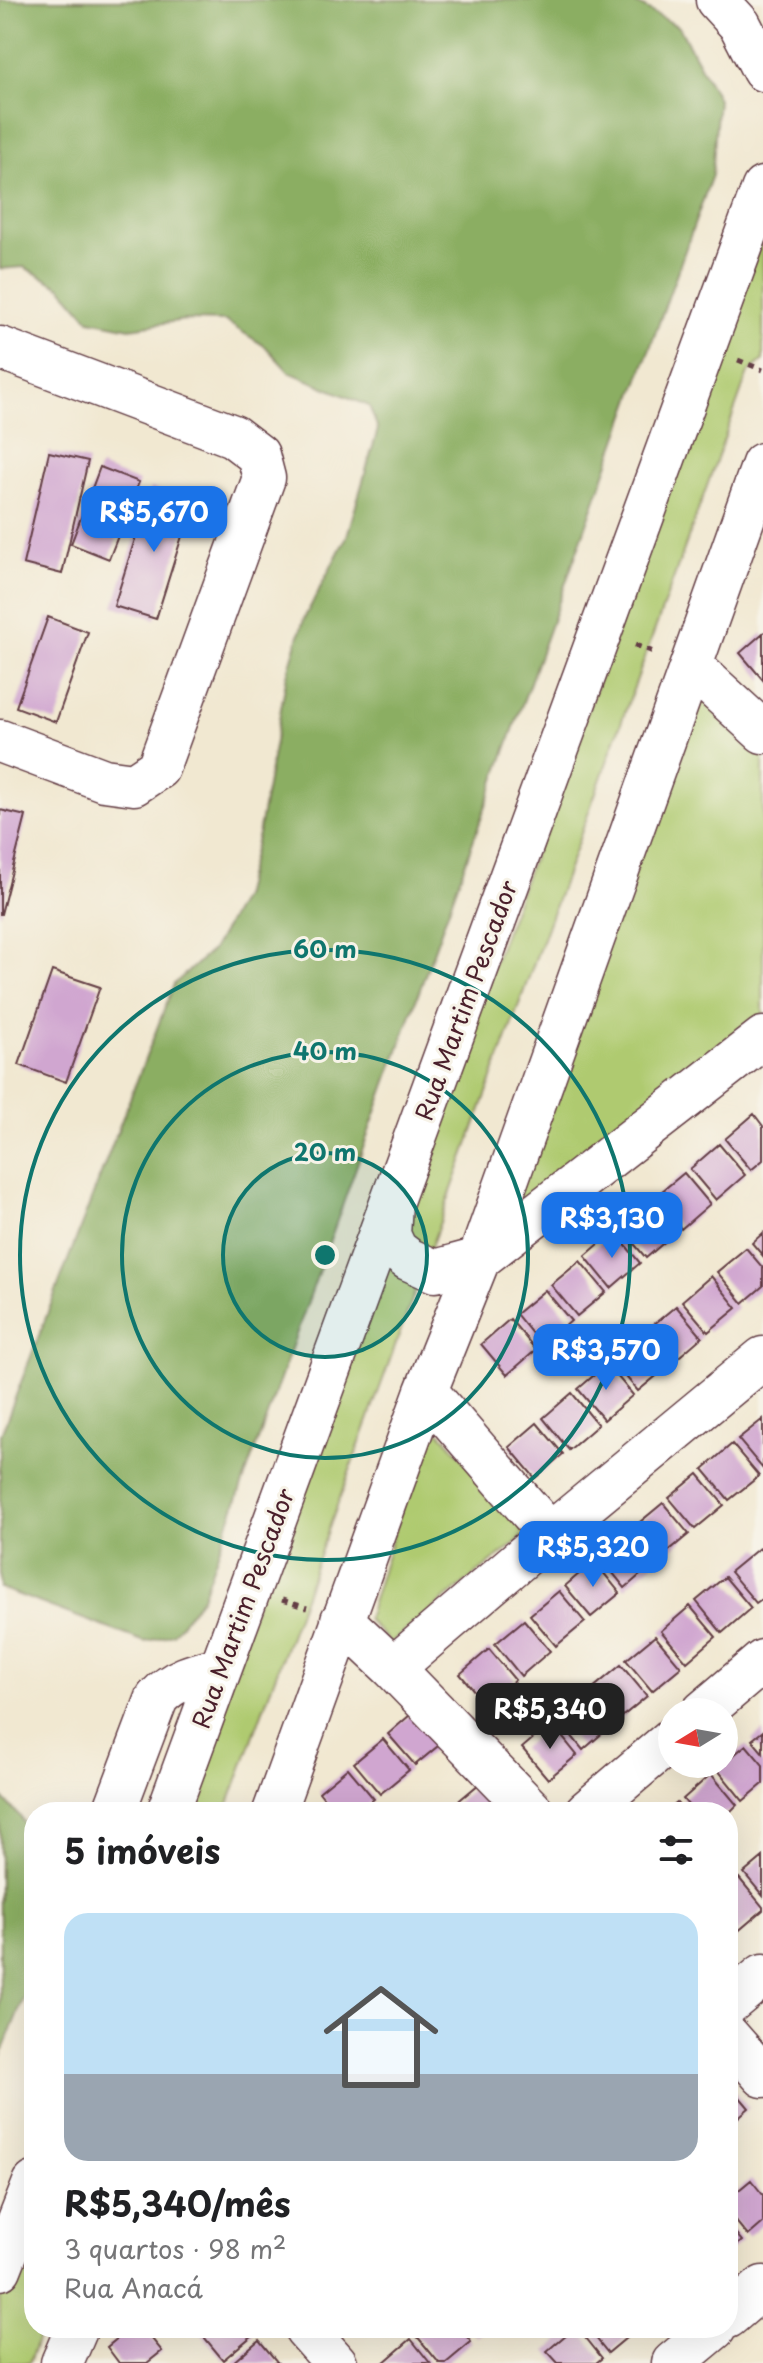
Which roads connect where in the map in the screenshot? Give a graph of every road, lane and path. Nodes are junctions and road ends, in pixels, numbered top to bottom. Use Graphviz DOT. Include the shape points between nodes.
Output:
graph roads {
  1 [pos="717,0"];
  2 [pos="763,70"];
  3 [pos="763,188"];
  4 [pos="0,348"];
  5 [pos="763,464"];
  6 [pos="600,632"];
  7 [pos="691,666"];
  8 [pos="763,732"];
  9 [pos="0,741"];
  10 [pos="763,1038"];
  11 [pos="392,1200"];
  12 [pos="479,1259"];
  13 [pos="763,1358"];
  14 [pos="426,1391"];
  15 [pos="550,1534"];
  16 [pos="249,1588"];
  17 [pos="342,1620"];
  18 [pos="763,1661"];
  19 [pos="220,1668"];
  20 [pos="393,1668"];
  21 [pos="719,1698"];
  22 [pos="658,1751"];
  23 [pos="118,1802"];
  24 [pos="172,1802"];
  25 [pos="278,1802"];
  26 [pos="523,1802"];
  27 [pos="598,1802"];
  28 [pos="763,1975"];
  29 [pos="738,1996"];
  30 [pos="738,2047"];
  31 [pos="763,2076"];
  32 [pos="24,2208"];
  33 [pos="0,2269"];
  34 [pos="763,2287"];
  35 [pos="738,2308"];
  36 [pos="73,2338"];
  37 [pos="703,2338"];
  38 [pos="62,2363"];
  39 [pos="673,2363"];
  1 -- 2 [label="street" via="740,25"];
  3 -- 6 [label="street, Rua Martim Pescador"];
  4 -- 9 [label="street" via="233,436 258,455 264,478 158,768 134,784 104,780"];
  5 -- 7 [label="street"];
  6 -- 7 [label="path"];
  6 -- 11 [label="street, Rua Martim Pescador"];
  7 -- 8 [label="street"];
  7 -- 12 [label="street"];
  10 -- 12 [label="street"];
  11 -- 12 [label="street" via="389,1235 408,1259 435,1271"];
  11 -- 16 [label="street, Rua Martim Pescador"];
  12 -- 14 [label="street"];
  13 -- 15 [label="street"];
  14 -- 15 [label="street"];
  14 -- 17 [label="street"];
  15 -- 20 [label="street"];
  16 -- 17 [label="path"];
  16 -- 19 [label="street, Rua Martim Pescador"];
  17 -- 20 [label="street"];
  17 -- 25 [label="street"];
  18 -- 21 [label="street"];
  19 -- 23 [label="street" via="169,1685 157,1698"];
  19 -- 24 [label="street, Rua Martim Pescador"];
  20 -- 26 [label="street"];
  22 -- 27 [label="street"];
  28 -- 29 [label="street"];
  30 -- 31 [label="street"];
  32 -- 33 [label="street"];
  34 -- 35 [label="street"];
  36 -- 38 [label="street"];
  37 -- 39 [label="street"];
}
